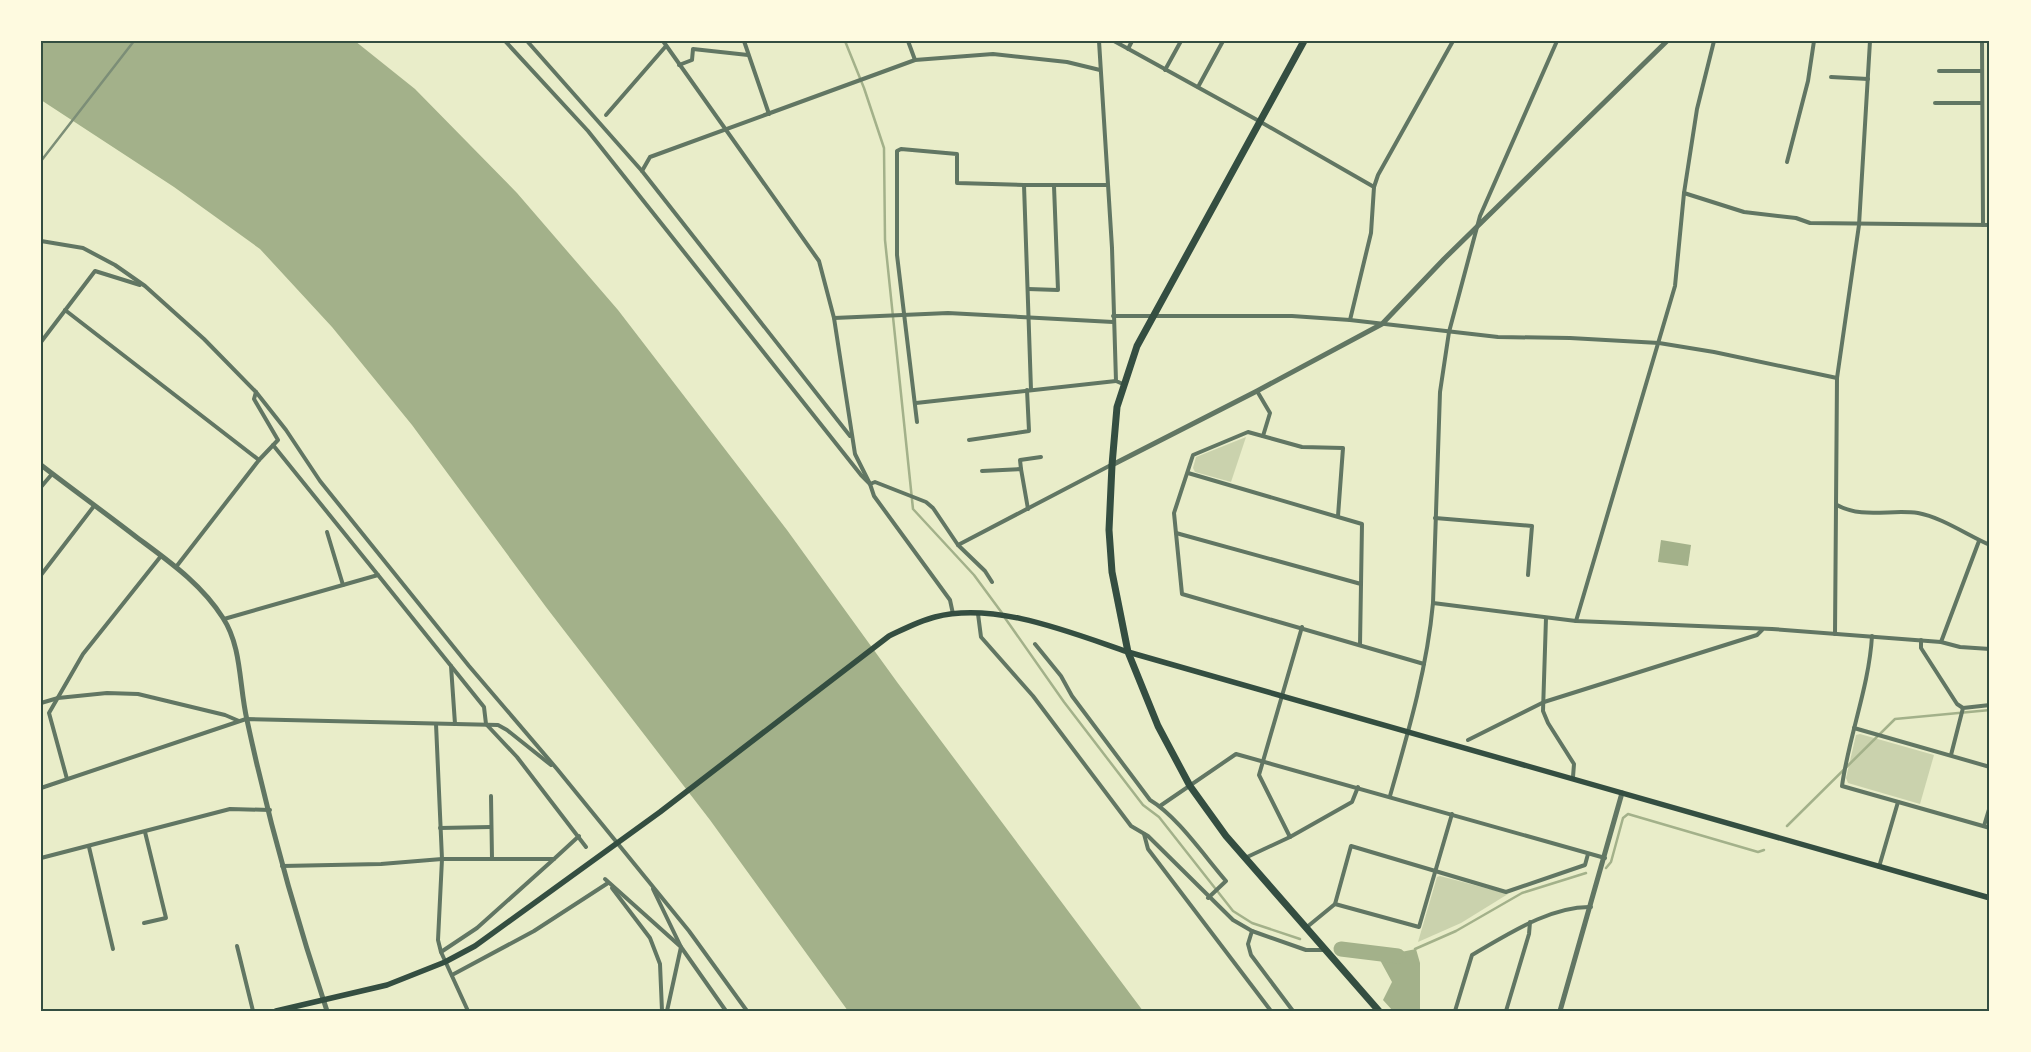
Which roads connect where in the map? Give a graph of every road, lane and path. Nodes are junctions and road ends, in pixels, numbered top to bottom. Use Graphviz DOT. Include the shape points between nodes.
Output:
graph roads {
  1 [pos="505,41"];
  2 [pos="527,41"];
  3 [pos="663,41"];
  4 [pos="744,41"];
  5 [pos="908,41"];
  6 [pos="1099,41"];
  7 [pos="1114,41"];
  8 [pos="1132,41"];
  9 [pos="1181,41"];
  10 [pos="1223,41"];
  11 [pos="1304,41"];
  12 [pos="1453,41"];
  13 [pos="1556,41"];
  14 [pos="1667,41"];
  15 [pos="1714,41"];
  16 [pos="1814,41"];
  17 [pos="1870,41"];
  18 [pos="1982,41"];
  19 [pos="666,46"];
  20 [pos="1128,49"];
  21 [pos="748,55"];
  22 [pos="916,60"];
  23 [pos="679,65"];
  24 [pos="1100,70"];
  25 [pos="1165,70"];
  26 [pos="1938,71"];
  27 [pos="1982,71"];
  28 [pos="1831,77"];
  29 [pos="1868,79"];
  30 [pos="1198,87"];
  31 [pos="1935,103"];
  32 [pos="1982,103"];
  33 [pos="769,114"];
  34 [pos="606,115"];
  35 [pos="1259,120"];
  36 [pos="726,130"];
  37 [pos="1983,158"];
  38 [pos="1990,158"];
  39 [pos="1788,162"];
  40 [pos="642,170"];
  41 [pos="1024,185"];
  42 [pos="1054,186"];
  43 [pos="1107,186"];
  44 [pos="1374,187"];
  45 [pos="1684,193"];
  46 [pos="1859,225"];
  47 [pos="1983,225"];
  48 [pos="1990,225"];
  49 [pos="1477,229"];
  50 [pos="41,242"];
  51 [pos="145,286"];
  52 [pos="1028,289"];
  53 [pos="65,310"];
  54 [pos="904,315"];
  55 [pos="1113,316"];
  56 [pos="1028,317"];
  57 [pos="1151,317"];
  58 [pos="834,318"];
  59 [pos="1350,320"];
  60 [pos="1113,322"];
  61 [pos="1382,324"];
  62 [pos="1449,332"];
  63 [pos="41,342"];
  64 [pos="1659,343"];
  65 [pos="1837,378"];
  66 [pos="1120,383"];
  67 [pos="1029,390"];
  68 [pos="1257,391"];
  69 [pos="256,392"];
  70 [pos="916,402"];
  71 [pos="917,422"];
  72 [pos="1263,436"];
  73 [pos="852,438"];
  74 [pos="969,440"];
  75 [pos="273,446"];
  76 [pos="1041,457"];
  77 [pos="259,460"];
  78 [pos="1112,465"];
  79 [pos="41,466"];
  80 [pos="1021,469"];
  81 [pos="982,471"];
  82 [pos="1188,473"];
  83 [pos="52,474"];
  84 [pos="870,484"];
  85 [pos="41,487"];
  86 [pos="1837,505"];
  87 [pos="94,506"];
  88 [pos="1028,509"];
  89 [pos="1338,516"];
  90 [pos="1435,518"];
  91 [pos="327,532"];
  92 [pos="1176,533"];
  93 [pos="1979,540"];
  94 [pos="958,545"];
  95 [pos="1990,545"];
  96 [pos="161,556"];
  97 [pos="176,567"];
  98 [pos="41,574"];
  99 [pos="378,575"];
  100 [pos="1528,575"];
  101 [pos="992,582"];
  102 [pos="1362,584"];
  103 [pos="343,585"];
  104 [pos="1433,603"];
  105 [pos="953,614"];
  106 [pos="978,614"];
  107 [pos="1546,618"];
  108 [pos="224,619"];
  109 [pos="1576,621"];
  110 [pos="1302,627"];
  111 [pos="1762,630"];
  112 [pos="1835,634"];
  113 [pos="1872,636"];
  114 [pos="1921,640"];
  115 [pos="1941,642"];
  116 [pos="1035,644"];
  117 [pos="1360,645"];
  118 [pos="1990,649"];
  119 [pos="1128,652"];
  120 [pos="1424,664"];
  121 [pos="451,666"];
  122 [pos="1282,696"];
  123 [pos="58,698"];
  124 [pos="1544,702"];
  125 [pos="41,703"];
  126 [pos="1990,704"];
  127 [pos="1963,708"];
  128 [pos="246,718"];
  129 [pos="239,721"];
  130 [pos="436,724"];
  131 [pos="454,724"];
  132 [pos="486,724"];
  133 [pos="1854,728"];
  134 [pos="1409,732"];
  135 [pos="1468,740"];
  136 [pos="1951,755"];
  137 [pos="1264,760"];
  138 [pos="1990,767"];
  139 [pos="557,769"];
  140 [pos="1573,777"];
  141 [pos="67,779"];
  142 [pos="1190,786"];
  143 [pos="1358,787"];
  144 [pos="41,788"];
  145 [pos="1622,794"];
  146 [pos="491,796"];
  147 [pos="1390,796"];
  148 [pos="1898,802"];
  149 [pos="1160,806"];
  150 [pos="1990,806"];
  151 [pos="270,810"];
  152 [pos="1452,814"];
  153 [pos="1984,826"];
  154 [pos="491,827"];
  155 [pos="440,828"];
  156 [pos="1990,828"];
  157 [pos="145,832"];
  158 [pos="1144,834"];
  159 [pos="579,836"];
  160 [pos="1290,837"];
  161 [pos="617,843"];
  162 [pos="89,847"];
  163 [pos="586,847"];
  164 [pos="1588,854"];
  165 [pos="41,858"];
  166 [pos="1245,858"];
  167 [pos="1604,858"];
  168 [pos="442,859"];
  169 [pos="492,859"];
  170 [pos="554,859"];
  171 [pos="282,866"];
  172 [pos="1879,867"];
  173 [pos="1435,871"];
  174 [pos="608,883"];
  175 [pos="650,883"];
  176 [pos="1208,898"];
  177 [pos="1990,898"];
  178 [pos="1335,904"];
  179 [pos="1590,907"];
  180 [pos="1530,922"];
  181 [pos="144,923"];
  182 [pos="1307,927"];
  183 [pos="1252,931"];
  184 [pos="237,946"];
  185 [pos="681,947"];
  186 [pos="113,949"];
  187 [pos="1326,950"];
  188 [pos="441,952"];
  189 [pos="446,962"];
  190 [pos="452,975"];
  191 [pos="323,999"];
  192 [pos="253,1011"];
  193 [pos="276,1011"];
  194 [pos="327,1011"];
  195 [pos="468,1011"];
  196 [pos="662,1011"];
  197 [pos="667,1011"];
  198 [pos="726,1011"];
  199 [pos="747,1011"];
  200 [pos="1271,1011"];
  201 [pos="1293,1011"];
  202 [pos="1380,1011"];
  203 [pos="1456,1011"];
  204 [pos="1506,1011"];
  205 [pos="1560,1011"];
  1 -- 84 [label="street" via="594,138"];
  2 -- 40 [label="street"];
  3 -- 19 [label="street"];
  4 -- 21 [label="street"];
  5 -- 22 [label="street"];
  6 -- 24 [label="street"];
  7 -- 20 [label="street"];
  8 -- 20 [label="street"];
  9 -- 25 [label="street"];
  10 -- 30 [label="street"];
  11 -- 35 [label="highway"];
  12 -- 44 [label="street"];
  13 -- 49 [label="street"];
  14 -- 49 [label="street"];
  15 -- 45 [label="street" via="1698,109"];
  16 -- 39 [label="street"];
  17 -- 29 [label="street"];
  18 -- 27 [label="street"];
  19 -- 23 [label="street"];
  19 -- 34 [label="street"];
  20 -- 25 [label="street"];
  21 -- 23 [label="street" via="694,49 692,60"];
  21 -- 33 [label="street"];
  22 -- 24 [label="street" via="993,54 1067,62"];
  22 -- 33 [label="street"];
  23 -- 36 [label="street"];
  24 -- 43 [label="street"];
  25 -- 30 [label="street"];
  26 -- 27 [label="street"];
  27 -- 32 [label="street"];
  28 -- 29 [label="street"];
  29 -- 46 [label="street"];
  30 -- 35 [label="street"];
  31 -- 32 [label="street"];
  32 -- 37 [label="street"];
  33 -- 36 [label="street"];
  35 -- 44 [label="street"];
  35 -- 57 [label="highway"];
  36 -- 40 [label="street" via="650,157"];
  36 -- 58 [label="street" via="819,262"];
  37 -- 38 [label="street"];
  37 -- 47 [label="street"];
  40 -- 73 [label="street"];
  41 -- 42 [label="street"];
  41 -- 52 [label="street"];
  41 -- 54 [label="street" via="957,183 956,154 897,151 897,254"];
  42 -- 43 [label="street"];
  42 -- 52 [label="street" via="1058,290"];
  43 -- 55 [label="street"];
  44 -- 59 [label="street" via="1371,233"];
  45 -- 46 [label="street" via="1744,212 1796,218 1810,223"];
  45 -- 64 [label="street" via="1675,286"];
  46 -- 47 [label="street"];
  46 -- 65 [label="street"];
  47 -- 48 [label="street"];
  49 -- 61 [label="street"];
  49 -- 62 [label="street"];
  50 -- 51 [label="street" via="83,248"];
  51 -- 53 [label="street" via="95,271"];
  51 -- 69 [label="street"];
  52 -- 56 [label="street"];
  53 -- 63 [label="street"];
  53 -- 77 [label="street"];
  54 -- 56 [label="street" via="948,313"];
  54 -- 58 [label="street"];
  54 -- 70 [label="street"];
  55 -- 57 [label="street"];
  55 -- 60 [label="street"];
  56 -- 60 [label="street"];
  56 -- 67 [label="street"];
  57 -- 59 [label="street" via="1292,316"];
  57 -- 66 [label="highway"];
  58 -- 73 [label="street"];
  59 -- 61 [label="street"];
  60 -- 66 [label="street"];
  61 -- 62 [label="street"];
  61 -- 68 [label="street"];
  62 -- 64 [label="street"];
  62 -- 90 [label="street" via="1440,392"];
  64 -- 65 [label="street"];
  64 -- 109 [label="street"];
  65 -- 86 [label="street"];
  66 -- 67 [label="street"];
  66 -- 78 [label="highway"];
  67 -- 70 [label="street"];
  67 -- 74 [label="street" via="1029,431"];
  68 -- 72 [label="street" via="1270,413"];
  68 -- 78 [label="street"];
  69 -- 75 [label="street" via="254,399 278,440"];
  69 -- 139 [label="street" via="320,481 469,666"];
  70 -- 71 [label="street"];
  72 -- 82 [label="street" via="1248,432 1193,455"];
  72 -- 89 [label="street" via="1302,447 1343,448"];
  73 -- 84 [label="street" via="855,454"];
  75 -- 77 [label="street"];
  75 -- 99 [label="street"];
  76 -- 80 [label="street" via="1020,460"];
  77 -- 97 [label="street"];
  78 -- 88 [label="street"];
  78 -- 119 [label="highway" via="1109,530 1112,572"];
  79 -- 83 [label="street"];
  80 -- 81 [label="street"];
  80 -- 88 [label="street"];
  82 -- 89 [label="street"];
  82 -- 92 [label="street" via="1174,513"];
  83 -- 85 [label="street"];
  83 -- 87 [label="street"];
  84 -- 94 [label="street" via="875,482 926,502"];
  84 -- 105 [label="street" via="874,496 950,600"];
  86 -- 93 [label="street" via="1848,511 1864,513 1918,513"];
  86 -- 112 [label="street"];
  87 -- 96 [label="street"];
  87 -- 98 [label="street"];
  88 -- 94 [label="street"];
  89 -- 102 [label="street" via="1362,524"];
  90 -- 100 [label="street" via="1532,526"];
  90 -- 104 [label="street"];
  91 -- 103 [label="street"];
  92 -- 102 [label="street"];
  92 -- 110 [label="street" via="1182,594"];
  93 -- 95 [label="street"];
  93 -- 115 [label="street"];
  94 -- 101 [label="street"];
  96 -- 97 [label="street"];
  96 -- 123 [label="street" via="83,654"];
  97 -- 108 [label="street" via="208,596"];
  99 -- 103 [label="street"];
  99 -- 121 [label="street"];
  102 -- 117 [label="street"];
  103 -- 108 [label="street"];
  104 -- 107 [label="street"];
  104 -- 120 [label="street"];
  105 -- 106 [label="main road"];
  105 -- 161 [label="main road" via="936,616 889,636"];
  106 -- 119 [label="main road" via="1057,628"];
  106 -- 158 [label="street" via="980,637 1033,696 1131,826"];
  107 -- 109 [label="street"];
  107 -- 124 [label="street"];
  108 -- 128 [label="street" via="238,661"];
  109 -- 111 [label="street"];
  110 -- 117 [label="street"];
  110 -- 122 [label="street"];
  111 -- 112 [label="street"];
  111 -- 124 [label="street" via="1757,636"];
  112 -- 113 [label="street"];
  113 -- 114 [label="street"];
  113 -- 133 [label="street" via="1870,660"];
  114 -- 115 [label="street"];
  114 -- 127 [label="street" via="1921,648 1957,704"];
  115 -- 118 [label="street" via="1960,648"];
  116 -- 149 [label="street" via="1150,800"];
  117 -- 120 [label="street"];
  119 -- 122 [label="main road"];
  119 -- 142 [label="highway" via="1158,726"];
  120 -- 134 [label="street"];
  121 -- 131 [label="street"];
  121 -- 132 [label="street" via="484,708"];
  122 -- 134 [label="main road"];
  122 -- 137 [label="street"];
  123 -- 125 [label="street"];
  123 -- 129 [label="street" via="107,693 138,694"];
  123 -- 141 [label="street" via="49,713"];
  124 -- 135 [label="street"];
  124 -- 140 [label="street" via="1543,711 1548,723 1574,764"];
  126 -- 127 [label="street"];
  127 -- 136 [label="street"];
  128 -- 129 [label="street"];
  128 -- 130 [label="street"];
  128 -- 151 [label="street"];
  129 -- 141 [label="street"];
  130 -- 131 [label="street"];
  130 -- 155 [label="street"];
  131 -- 132 [label="street"];
  132 -- 139 [label="street" via="507,730"];
  132 -- 159 [label="street" via="517,756"];
  133 -- 136 [label="street"];
  133 -- 148 [label="street" via="1842,786"];
  134 -- 140 [label="main road"];
  134 -- 147 [label="street"];
  136 -- 138 [label="street"];
  137 -- 142 [label="street" via="1236,754"];
  137 -- 143 [label="street"];
  137 -- 160 [label="street" via="1259,775 1261,782"];
  139 -- 161 [label="street"];
  140 -- 145 [label="main road"];
  141 -- 144 [label="street"];
  142 -- 149 [label="street"];
  142 -- 166 [label="highway"];
  143 -- 147 [label="street"];
  143 -- 160 [label="street" via="1352,802"];
  145 -- 167 [label="street"];
  145 -- 172 [label="main road"];
  146 -- 154 [label="street"];
  147 -- 152 [label="street"];
  148 -- 153 [label="street"];
  148 -- 172 [label="street"];
  149 -- 176 [label="street" via="1226,881"];
  150 -- 153 [label="street"];
  151 -- 157 [label="street" via="230,809"];
  151 -- 171 [label="street"];
  152 -- 164 [label="street"];
  152 -- 173 [label="street"];
  153 -- 156 [label="street"];
  154 -- 155 [label="street"];
  154 -- 169 [label="street"];
  155 -- 168 [label="street"];
  157 -- 162 [label="street"];
  157 -- 181 [label="street" via="166,918"];
  158 -- 176 [label="street"];
  158 -- 200 [label="street" via="1148,849"];
  159 -- 163 [label="street"];
  159 -- 170 [label="street"];
  160 -- 166 [label="street"];
  161 -- 175 [label="street"];
  161 -- 189 [label="main road" via="474,946"];
  162 -- 165 [label="street"];
  162 -- 186 [label="street"];
  164 -- 167 [label="street"];
  164 -- 173 [label="street" via="1585,865 1506,892"];
  166 -- 182 [label="highway"];
  167 -- 179 [label="street"];
  168 -- 169 [label="street"];
  168 -- 171 [label="street"];
  168 -- 188 [label="street" via="438,940"];
  169 -- 170 [label="street"];
  170 -- 188 [label="street" via="477,928"];
  171 -- 191 [label="street"];
  172 -- 177 [label="main road"];
  173 -- 178 [label="street" via="1419,927"];
  173 -- 178 [label="street" via="1351,846"];
  174 -- 185 [label="street" via="605,879"];
  174 -- 190 [label="street" via="534,932"];
  174 -- 196 [label="street" via="650,938 660,964"];
  175 -- 185 [label="street"];
  175 -- 199 [label="street"];
  176 -- 183 [label="street" via="1232,920"];
  178 -- 182 [label="street"];
  179 -- 180 [label="street" via="1579,906"];
  179 -- 205 [label="street"];
  180 -- 203 [label="street" via="1472,955"];
  180 -- 204 [label="street"];
  182 -- 187 [label="highway"];
  183 -- 187 [label="street" via="1306,950"];
  183 -- 201 [label="street" via="1248,944 1251,955"];
  184 -- 192 [label="street"];
  185 -- 197 [label="street"];
  185 -- 198 [label="street"];
  187 -- 202 [label="highway"];
  188 -- 189 [label="street"];
  189 -- 190 [label="street"];
  189 -- 191 [label="main road" via="387,985"];
  190 -- 195 [label="street"];
  191 -- 193 [label="main road"];
  191 -- 194 [label="street"];
}
